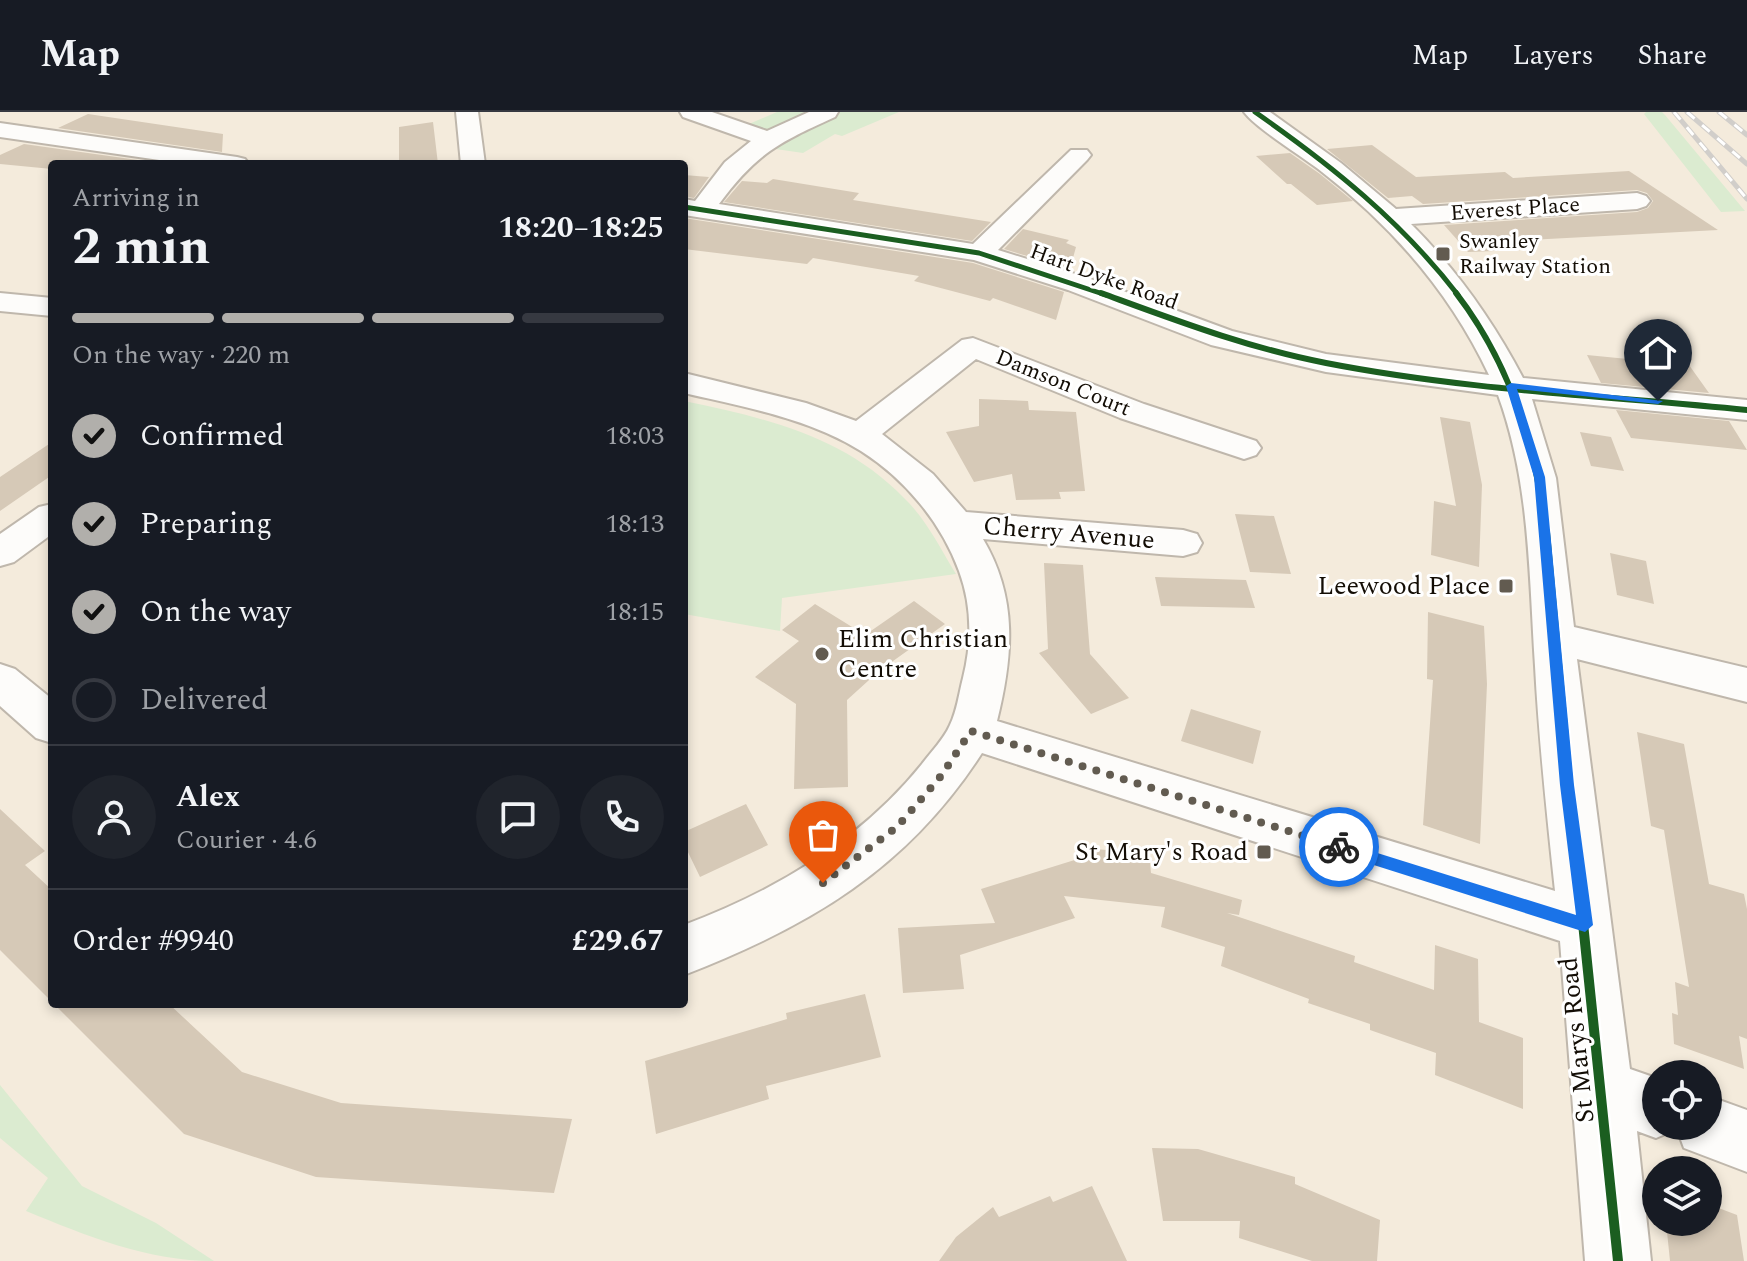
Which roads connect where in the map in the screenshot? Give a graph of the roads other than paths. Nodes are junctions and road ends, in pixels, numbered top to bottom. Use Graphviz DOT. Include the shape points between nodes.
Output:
graph roads {
  1 [pos="467,112"];
  2 [pos="691,112"];
  3 [pos="827,112"];
  4 [pos="1255,112"];
  5 [pos="0,130"];
  6 [pos="768,139"];
  7 [pos="1079,155"];
  8 [pos="209,160"];
  9 [pos="473,160"];
  10 [pos="1637,201"];
  11 [pos="693,208"];
  12 [pos="1393,217"];
  13 [pos="979,253"];
  14 [pos="0,302"];
  15 [pos="48,307"];
  16 [pos="688,384"];
  17 [pos="1511,386"];
  18 [pos="1747,410"];
  19 [pos="859,435"];
  20 [pos="1244,448"];
  21 [pos="48,519"];
  22 [pos="955,524"];
  23 [pos="1183,543"];
  24 [pos="0,553"];
  25 [pos="1554,638"];
  26 [pos="0,681"];
  27 [pos="1747,685"];
  28 [pos="48,722"];
  29 [pos="971,731"];
  30 [pos="1585,925"];
  31 [pos="688,949"];
  32 [pos="1629,1099"];
  33 [pos="1722,1132"];
  34 [pos="1747,1141"];
  35 [pos="1618,1261"];
  1 -- 9 [label="street"];
  2 -- 6 [label="street"];
  3 -- 6 [label="street"];
  4 -- 12 [label="street, St Marys Road" via="1314,151"];
  5 -- 8 [label="street"];
  6 -- 11 [label="street"];
  7 -- 13 [label="street"];
  10 -- 12 [label="street, Everest Place"];
  11 -- 13 [label="street, Hart Dyke Road"];
  12 -- 17 [label="street, St Marys Road" via="1465,304"];
  13 -- 17 [label="street, Hart Dyke Road" via="1284,354 1365,370"];
  14 -- 15 [label="street"];
  16 -- 19 [label="street, Cherry Avenue" via="802,413"];
  17 -- 18 [label="street, Hart Dyke Road"];
  17 -- 25 [label="street, St Marys Road" via="1539,477"];
  19 -- 20 [label="street, Damson Court" via="973,347 1132,411"];
  19 -- 22 [label="street, Cherry Avenue" via="910,472"];
  21 -- 24 [label="street"];
  22 -- 23 [label="street, Cherry Avenue"];
  22 -- 29 [label="street, Cherry Avenue" via="978,565 991,606 988,666"];
  25 -- 27 [label="street"];
  25 -- 30 [label="street, St Marys Road"];
  26 -- 28 [label="street"];
  29 -- 30 [label="street"];
  29 -- 31 [label="street, Cherry Avenue" via="897,827 823,883 734,933"];
  30 -- 32 [label="street, St Marys Road"];
  32 -- 35 [label="street, St Marys Road"];
  33 -- 34 [label="street"];
}
